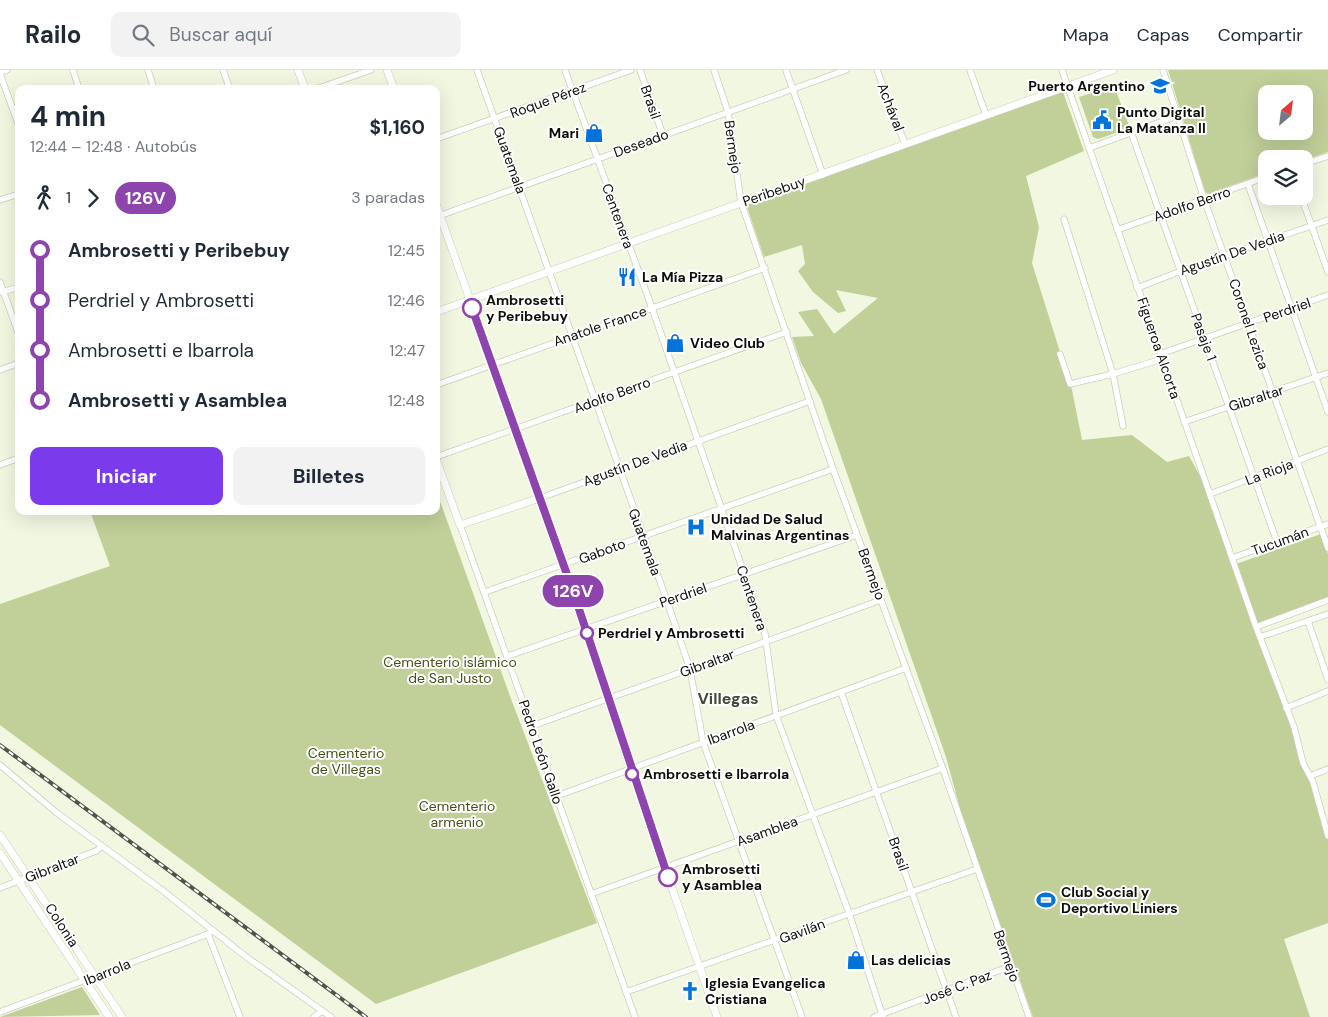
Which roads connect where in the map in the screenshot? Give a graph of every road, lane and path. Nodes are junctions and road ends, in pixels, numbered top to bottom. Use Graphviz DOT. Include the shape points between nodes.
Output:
graph roads {
  1 [pos="7,70"];
  2 [pos="73,70"];
  3 [pos="148,70"];
  4 [pos="223,70"];
  5 [pos="298,70"];
  6 [pos="371,70"];
  7 [pos="387,70"];
  8 [pos="477,70"];
  9 [pos="565,70"];
  10 [pos="631,70"];
  11 [pos="640,70"];
  12 [pos="714,70"];
  13 [pos="786,70"];
  14 [pos="846,70"];
  15 [pos="877,70"];
  16 [pos="970,70"];
  17 [pos="1062,70"];
  18 [pos="1112,70"];
  19 [pos="1163,70"];
  20 [pos="0,73"];
  21 [pos="78,85"];
  22 [pos="153,85"];
  23 [pos="229,85"];
  24 [pos="304,85"];
  25 [pos="328,85"];
  26 [pos="393,85"];
  27 [pos="1066,85"];
  28 [pos="792,89"];
  29 [pos="573,91"];
  30 [pos="728,112"];
  31 [pos="15,115"];
  32 [pos="986,116"];
  33 [pos="1177,116"];
  34 [pos="495,119"];
  35 [pos="1131,132"];
  36 [pos="663,135"];
  37 [pos="440,138"];
  38 [pos="905,144"];
  39 [pos="1088,148"];
  40 [pos="1328,156"];
  41 [pos="598,159"];
  42 [pos="1313,161"];
  43 [pos="822,175"];
  44 [pos="1258,180"];
  45 [pos="1248,184"];
  46 [pos="519,188"];
  47 [pos="15,195"];
  48 [pos="1204,199"];
  49 [pos="0,200"];
  50 [pos="741,202"];
  51 [pos="1304,205"];
  52 [pos="440,215"];
  53 [pos="1161,215"];
  54 [pos="1064,219"];
  55 [pos="1328,220"];
  56 [pos="440,222"];
  57 [pos="1311,226"];
  58 [pos="1117,230"];
  59 [pos="1268,240"];
  60 [pos="628,244"];
  61 [pos="1226,255"];
  62 [pos="765,268"];
  63 [pos="1181,271"];
  64 [pos="549,272"];
  65 [pos="1328,272"];
  66 [pos="0,282"];
  67 [pos="15,287"];
  68 [pos="1137,288"];
  69 [pos="2,292"];
  70 [pos="1328,295"];
  71 [pos="468,300"];
  72 [pos="1292,307"];
  73 [pos="652,308"];
  74 [pos="440,310"];
  75 [pos="1248,323"];
  76 [pos="15,326"];
  77 [pos="786,332"];
  78 [pos="572,336"];
  79 [pos="1205,337"];
  80 [pos="1060,354"];
  81 [pos="1161,357"];
  82 [pos="15,364"];
  83 [pos="492,364"];
  84 [pos="0,370"];
  85 [pos="674,373"];
  86 [pos="1328,373"];
  87 [pos="1113,374"];
  88 [pos="1316,378"];
  89 [pos="440,384"];
  90 [pos="1273,392"];
  91 [pos="594,401"];
  92 [pos="810,401"];
  93 [pos="1229,406"];
  94 [pos="1328,412"];
  95 [pos="1184,422"];
  96 [pos="1123,426"];
  97 [pos="515,429"];
  98 [pos="698,440"];
  99 [pos="1328,450"];
  100 [pos="440,457"];
  101 [pos="15,459"];
  102 [pos="1298,461"];
  103 [pos="0,465"];
  104 [pos="440,469"];
  105 [pos="619,469"];
  106 [pos="833,469"];
  107 [pos="1255,478"];
  108 [pos="1210,494"];
  109 [pos="540,498"];
  110 [pos="721,508"];
  111 [pos="1328,524"];
  112 [pos="460,525"];
  113 [pos="1321,526"];
  114 [pos="858,535"];
  115 [pos="643,536"];
  116 [pos="1277,542"];
  117 [pos="1328,548"];
  118 [pos="1232,558"];
  119 [pos="564,565"];
  120 [pos="744,574"];
  121 [pos="484,592"];
  122 [pos="881,600"];
  123 [pos="1328,600"];
  124 [pos="667,601"];
  125 [pos="1328,614"];
  126 [pos="1308,621"];
  127 [pos="1256,627"];
  128 [pos="586,629"];
  129 [pos="1260,638"];
  130 [pos="767,641"];
  131 [pos="508,656"];
  132 [pos="906,668"];
  133 [pos="690,669"];
  134 [pos="1328,680"];
  135 [pos="1328,691"];
  136 [pos="841,692"];
  137 [pos="608,699"];
  138 [pos="1286,708"];
  139 [pos="776,715"];
  140 [pos="532,726"];
  141 [pos="703,742"];
  142 [pos="0,766"];
  143 [pos="630,768"];
  144 [pos="943,768"];
  145 [pos="1328,769"];
  146 [pos="1310,776"];
  147 [pos="877,791"];
  148 [pos="557,796"];
  149 [pos="813,814"];
  150 [pos="0,835"];
  151 [pos="1328,836"];
  152 [pos="739,841"];
  153 [pos="102,846"];
  154 [pos="0,853"];
  155 [pos="665,868"];
  156 [pos="976,869"];
  157 [pos="29,877"];
  158 [pos="19,881"];
  159 [pos="0,888"];
  160 [pos="912,891"];
  161 [pos="591,894"];
  162 [pos="849,913"];
  163 [pos="210,932"];
  164 [pos="775,940"];
  165 [pos="1011,966"];
  166 [pos="699,968"];
  167 [pos="95,976"];
  168 [pos="85,981"];
  169 [pos="947,991"];
  170 [pos="626,992"];
  171 [pos="322,1011"];
  172 [pos="0,1012"];
  173 [pos="882,1016"];
  174 [pos="109,1017"];
  175 [pos="122,1017"];
  176 [pos="240,1017"];
  177 [pos="314,1017"];
  178 [pos="331,1017"];
  179 [pos="635,1017"];
  180 [pos="717,1017"];
  181 [pos="802,1017"];
  182 [pos="874,1017"];
  183 [pos="956,1017"];
  184 [pos="1029,1017"];
  1 -- 20 [label="street"];
  2 -- 21 [label="street"];
  3 -- 22 [label="street"];
  4 -- 23 [label="street"];
  5 -- 24 [label="street"];
  6 -- 25 [label="street"];
  7 -- 26 [label="street"];
  8 -- 34 [label="street, Guatemala"];
  9 -- 29 [label="street, Centenera"];
  10 -- 29 [label="street, Roque Pérez"];
  11 -- 36 [label="street, Brasil"];
  12 -- 30 [label="street, Bermejo"];
  13 -- 28 [label="street"];
  14 -- 28 [label="street, Deseado"];
  15 -- 38 [label="street, Achával"];
  16 -- 32 [label="street"];
  17 -- 27 [label="street, Figueroa Alcorta"];
  18 -- 27 [label="street, Peribebuy"];
  19 -- 33 [label="street, Coronel Lezica"];
  20 -- 31 [label="street"];
  27 -- 32 [label="street, Peribebuy"];
  27 -- 39 [label="street, Figueroa Alcorta"];
  28 -- 30 [label="street, Deseado"];
  28 -- 43 [label="street"];
  29 -- 34 [label="street, Roque Pérez"];
  29 -- 41 [label="street, Centenera"];
  30 -- 36 [label="street, Deseado"];
  30 -- 50 [label="street, Bermejo"];
  32 -- 38 [label="street, Peribebuy"];
  33 -- 35 [label="street"];
  33 -- 48 [label="street, Coronel Lezica"];
  34 -- 37 [label="street, Roque Pérez"];
  34 -- 46 [label="street, Guatemala"];
  35 -- 39 [label="street"];
  35 -- 53 [label="street, Pasaje 1"];
  36 -- 41 [label="street, Deseado"];
  38 -- 43 [label="street, Peribebuy"];
  39 -- 58 [label="street, Figueroa Alcorta"];
  40 -- 42 [label="street"];
  41 -- 46 [label="street, Deseado"];
  41 -- 60 [label="street, Centenera"];
  43 -- 50 [label="street, Peribebuy"];
  44 -- 45 [label="street, Adolfo Berro"];
  45 -- 48 [label="street, Adolfo Berro"];
  45 -- 59 [label="street"];
  46 -- 52 [label="street, Deseado"];
  46 -- 64 [label="street, Guatemala"];
  47 -- 49 [label="street"];
  48 -- 53 [label="street, Adolfo Berro"];
  48 -- 61 [label="street, Coronel Lezica"];
  50 -- 60 [label="street, Peribebuy"];
  50 -- 62 [label="street, Bermejo"];
  51 -- 57 [label="street"];
  53 -- 58 [label="street, Adolfo Berro"];
  53 -- 63 [label="street, Pasaje 1"];
  54 -- 87 [label="street"];
  55 -- 57 [label="street, Agustín De Vedia"];
  56 -- 71 [label="street"];
  57 -- 59 [label="street, Agustín De Vedia"];
  57 -- 65 [label="street"];
  58 -- 68 [label="street, Figueroa Alcorta"];
  59 -- 61 [label="street, Agustín De Vedia"];
  59 -- 72 [label="street"];
  60 -- 64 [label="street, Peribebuy"];
  60 -- 73 [label="street, Centenera"];
  61 -- 63 [label="street, Agustín De Vedia"];
  61 -- 75 [label="street, Coronel Lezica"];
  62 -- 73 [label="street, Anatole France"];
  62 -- 77 [label="street, Bermejo"];
  63 -- 68 [label="street, Agustín De Vedia"];
  63 -- 79 [label="street, Pasaje 1"];
  64 -- 71 [label="street, Peribebuy"];
  64 -- 78 [label="street, Guatemala"];
  66 -- 69 [label="street"];
  67 -- 69 [label="street"];
  68 -- 81 [label="street, Figueroa Alcorta"];
  69 -- 76 [label="street"];
  70 -- 72 [label="street, Perdriel"];
  71 -- 74 [label="street, Peribebuy"];
  71 -- 83 [label="street"];
  72 -- 75 [label="street, Perdriel"];
  72 -- 88 [label="street"];
  73 -- 78 [label="street, Anatole France"];
  73 -- 85 [label="street, Centenera"];
  75 -- 79 [label="street, Perdriel"];
  75 -- 90 [label="street, Coronel Lezica"];
  77 -- 85 [label="street, Adolfo Berro"];
  77 -- 92 [label="street, Bermejo"];
  78 -- 83 [label="street, Anatole France"];
  78 -- 91 [label="street, Guatemala"];
  79 -- 81 [label="street, Perdriel"];
  79 -- 93 [label="street, Pasaje 1"];
  80 -- 87 [label="street, Perdriel" via="1070,384"];
  81 -- 87 [label="street, Perdriel"];
  81 -- 95 [label="street, Figueroa Alcorta"];
  82 -- 84 [label="street"];
  83 -- 89 [label="street, Anatole France"];
  83 -- 97 [label="street"];
  85 -- 91 [label="street, Adolfo Berro"];
  85 -- 98 [label="street, Centenera"];
  86 -- 88 [label="street, Gibraltar"];
  87 -- 96 [label="street"];
  88 -- 90 [label="street, Gibraltar"];
  88 -- 94 [label="street"];
  90 -- 93 [label="street, Gibraltar"];
  90 -- 102 [label="street, Coronel Lezica"];
  91 -- 97 [label="street, Adolfo Berro"];
  91 -- 105 [label="street, Guatemala"];
  92 -- 98 [label="street, Agustín De Vedia"];
  92 -- 106 [label="street, Bermejo"];
  93 -- 95 [label="street, Gibraltar"];
  93 -- 107 [label="street, Pasaje 1"];
  95 -- 108 [label="street, Figueroa Alcorta"];
  97 -- 100 [label="street, Adolfo Berro"];
  97 -- 109 [label="street"];
  98 -- 105 [label="street, Agustín De Vedia"];
  98 -- 110 [label="street, Centenera"];
  99 -- 102 [label="street, La Rioja"];
  101 -- 103 [label="street"];
  102 -- 107 [label="street, La Rioja"];
  102 -- 113 [label="street, Coronel Lezica"];
  104 -- 112 [label="street, Pedro León Gallo"];
  105 -- 109 [label="street, Agustín De Vedia"];
  105 -- 115 [label="street, Guatemala"];
  106 -- 110 [label="street, Gaboto"];
  106 -- 114 [label="street, Bermejo"];
  107 -- 108 [label="street, La Rioja"];
  107 -- 116 [label="street, Pasaje 1"];
  108 -- 118 [label="street, Figueroa Alcorta"];
  109 -- 112 [label="street, Agustín De Vedia"];
  109 -- 119 [label="street"];
  110 -- 115 [label="street, Gaboto"];
  110 -- 120 [label="street, Centenera"];
  111 -- 113 [label="street, Tucumán"];
  112 -- 121 [label="street, Pedro León Gallo"];
  113 -- 116 [label="street, Tucumán"];
  113 -- 117 [label="street, Coronel Lezica"];
  114 -- 120 [label="street, Perdriel"];
  114 -- 122 [label="street, Bermejo"];
  115 -- 119 [label="street, Gaboto"];
  115 -- 124 [label="street, Guatemala"];
  116 -- 118 [label="street, Tucumán"];
  118 -- 127 [label="street, Figueroa Alcorta"];
  119 -- 121 [label="street, Gaboto"];
  119 -- 128 [label="street"];
  120 -- 124 [label="street, Perdriel"];
  120 -- 130 [label="street, Centenera"];
  121 -- 131 [label="street, Pedro León Gallo"];
  122 -- 130 [label="street, Gibraltar"];
  122 -- 132 [label="street, Bermejo"];
  123 -- 127 [label="street"];
  124 -- 128 [label="street, Perdriel"];
  124 -- 133 [label="street, Guatemala"];
  125 -- 126 [label="street"];
  126 -- 129 [label="street"];
  126 -- 134 [label="street"];
  127 -- 129 [label="street, Figueroa Alcorta"];
  128 -- 131 [label="street, Perdriel"];
  128 -- 137 [label="street"];
  129 -- 138 [label="street, Figueroa Alcorta"];
  130 -- 133 [label="street, Gibraltar"];
  130 -- 139 [label="street, Centenera"];
  131 -- 140 [label="street, Pedro León Gallo"];
  132 -- 136 [label="street, Ibarrola"];
  132 -- 144 [label="street, Bermejo"];
  133 -- 137 [label="street, Gibraltar"];
  133 -- 141 [label="street, Guatemala"];
  135 -- 138 [label="street"];
  136 -- 139 [label="street, Ibarrola"];
  136 -- 147 [label="street, Brasil"];
  137 -- 140 [label="street, Gibraltar"];
  137 -- 143 [label="street"];
  138 -- 146 [label="street, Figueroa Alcorta"];
  139 -- 141 [label="street, Ibarrola"];
  139 -- 149 [label="street, Centenera"];
  140 -- 148 [label="street, Pedro León Gallo"];
  141 -- 143 [label="street, Ibarrola"];
  141 -- 152 [label="street, Guatemala"];
  142 -- 153 [label="street"];
  143 -- 148 [label="street, Ibarrola"];
  143 -- 155 [label="street"];
  144 -- 147 [label="street, Asamblea"];
  144 -- 156 [label="street, Bermejo"];
  145 -- 146 [label="street"];
  146 -- 151 [label="street, Figueroa Alcorta"];
  147 -- 149 [label="street, Asamblea"];
  147 -- 160 [label="street, Brasil"];
  148 -- 161 [label="street, Pedro León Gallo"];
  149 -- 152 [label="street, Asamblea"];
  149 -- 162 [label="street, Centenera"];
  150 -- 157 [label="street, Colonia"];
  152 -- 155 [label="street, Asamblea"];
  152 -- 164 [label="street, Guatemala"];
  153 -- 157 [label="street, Gibraltar"];
  153 -- 163 [label="street"];
  154 -- 158 [label="street, Colonia"];
  155 -- 161 [label="street, Asamblea"];
  155 -- 166 [label="street"];
  156 -- 160 [label="street, Gavilán"];
  156 -- 165 [label="street, Bermejo"];
  157 -- 158 [label="street, Gibraltar"];
  157 -- 167 [label="street, Colonia"];
  158 -- 159 [label="street, Gibraltar"];
  158 -- 168 [label="street, Colonia"];
  160 -- 162 [label="street, Gavilán"];
  160 -- 169 [label="street, Brasil"];
  161 -- 170 [label="street, Pedro León Gallo"];
  162 -- 164 [label="street, Gavilán"];
  162 -- 173 [label="street, Centenera"];
  163 -- 167 [label="street, Ibarrola"];
  163 -- 171 [label="street"];
  163 -- 176 [label="street"];
  164 -- 166 [label="street, Gavilán"];
  164 -- 181 [label="street, Guatemala"];
  165 -- 169 [label="street, José C. Paz"];
  165 -- 184 [label="street, Bermejo"];
  166 -- 170 [label="street, Gavilán"];
  166 -- 180 [label="street"];
  167 -- 168 [label="street, Ibarrola"];
  167 -- 175 [label="street, Colonia"];
  168 -- 172 [label="street, Ibarrola"];
  168 -- 174 [label="street, Colonia"];
  169 -- 173 [label="street, José C. Paz"];
  169 -- 183 [label="street, Brasil"];
  170 -- 179 [label="street, Pedro León Gallo"];
  171 -- 177 [label="street"];
  171 -- 178 [label="street"];
  173 -- 182 [label="street, José C. Paz"];
}
